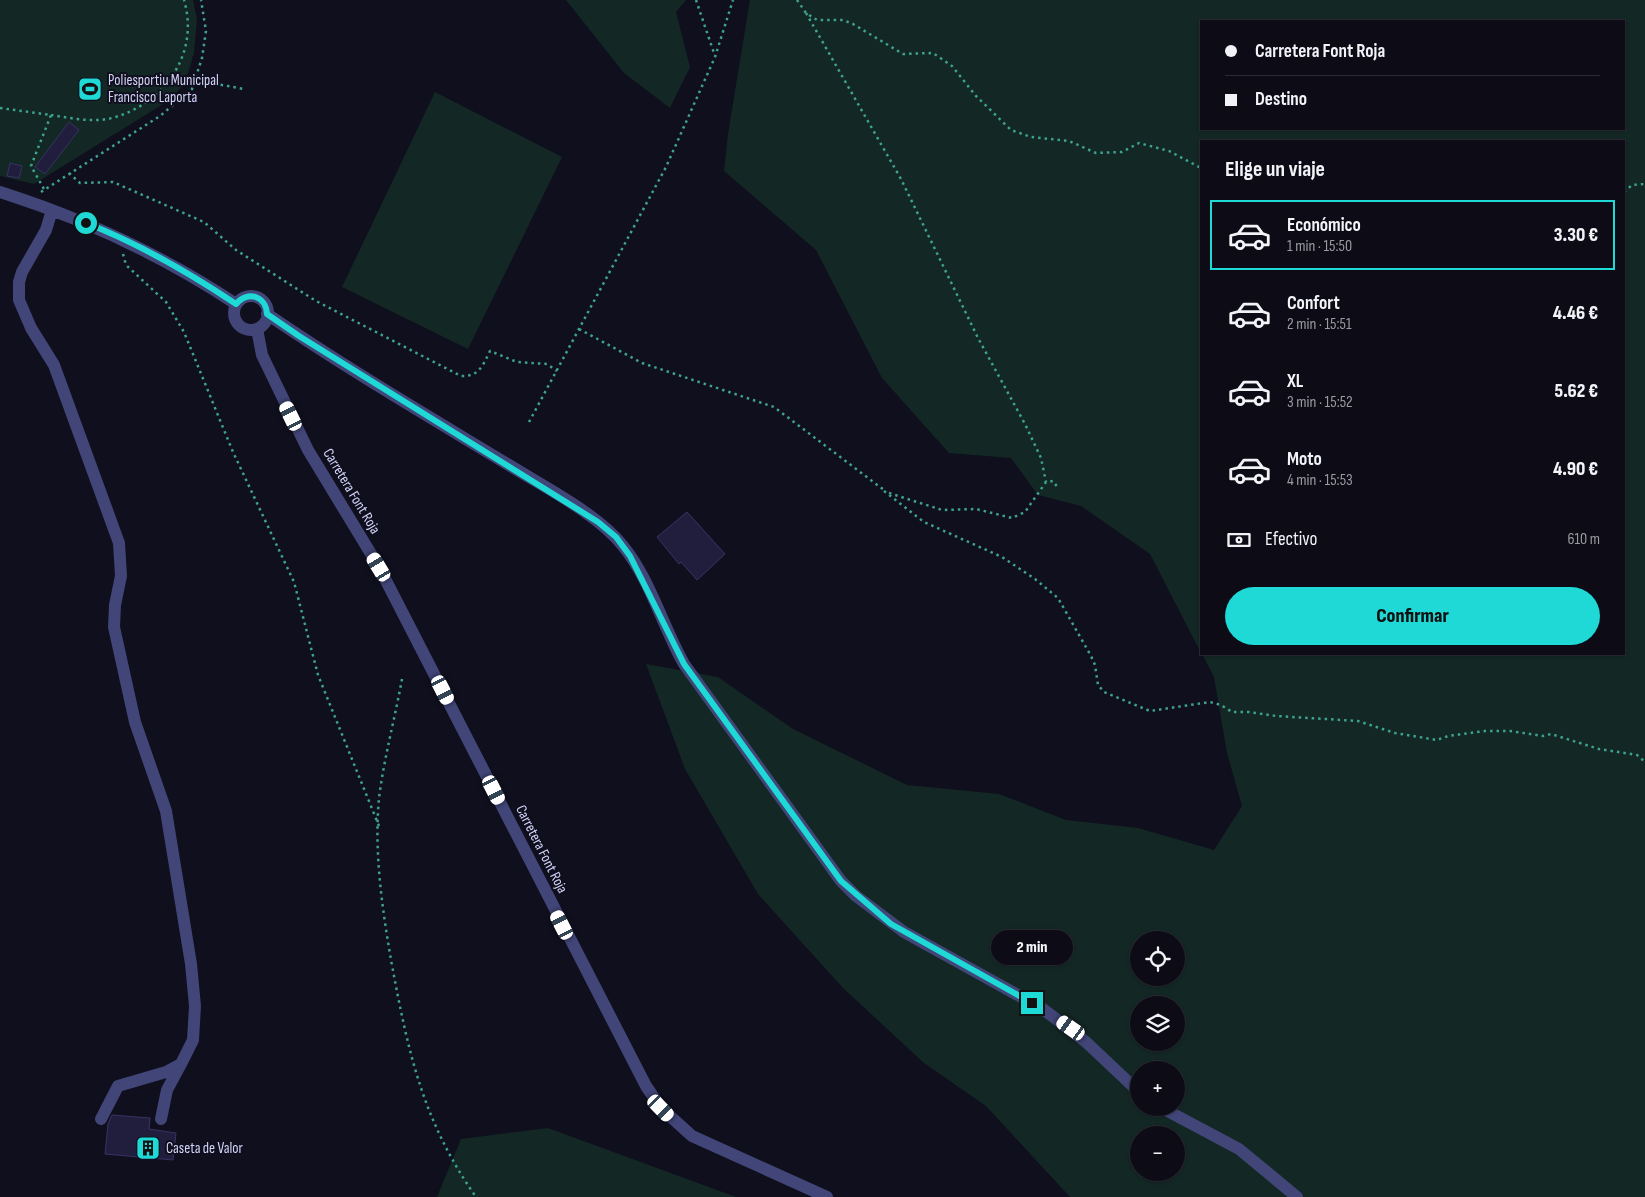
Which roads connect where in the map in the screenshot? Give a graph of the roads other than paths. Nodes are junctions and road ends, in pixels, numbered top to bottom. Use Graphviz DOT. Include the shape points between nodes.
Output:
graph roads {
  1 [pos="0,192"];
  2 [pos="52,210"];
  3 [pos="236,304"];
  4 [pos="267,314"];
  5 [pos="257,328"];
  6 [pos="181,1064"];
  7 [pos="1130,1084"];
  8 [pos="1177,1116"];
  9 [pos="101,1119"];
  10 [pos="161,1119"];
  11 [pos="827,1197"];
  12 [pos="1297,1197"];
  1 -- 2 [label="street"];
  2 -- 3 [label="street" via="114,234 179,267"];
  2 -- 6 [label="street" via="46,230 22,272 19,300 54,365 118,542 121,576 114,627 135,722 166,811 191,964 195,1019 193,1040"];
  3 -- 4 [label="street" via="245,297 256,297 265,304"];
  3 -- 5 [label="street" via="234,314 238,324 246,329"];
  4 -- 5 [label="street" via="264,323"];
  4 -- 7 [label="street" via="543,486 616,537 636,567 684,664 841,881 891,924 1071,1028"];
  5 -- 11 [label="street, Carretera Font Roja" via="262,355 308,450 379,567 646,1086 661,1108 692,1136"];
  6 -- 9 [label="street" via="161,1074 118,1086"];
  6 -- 10 [label="street" via="167,1090"];
  8 -- 12 [label="street" via="1239,1149"];
}
